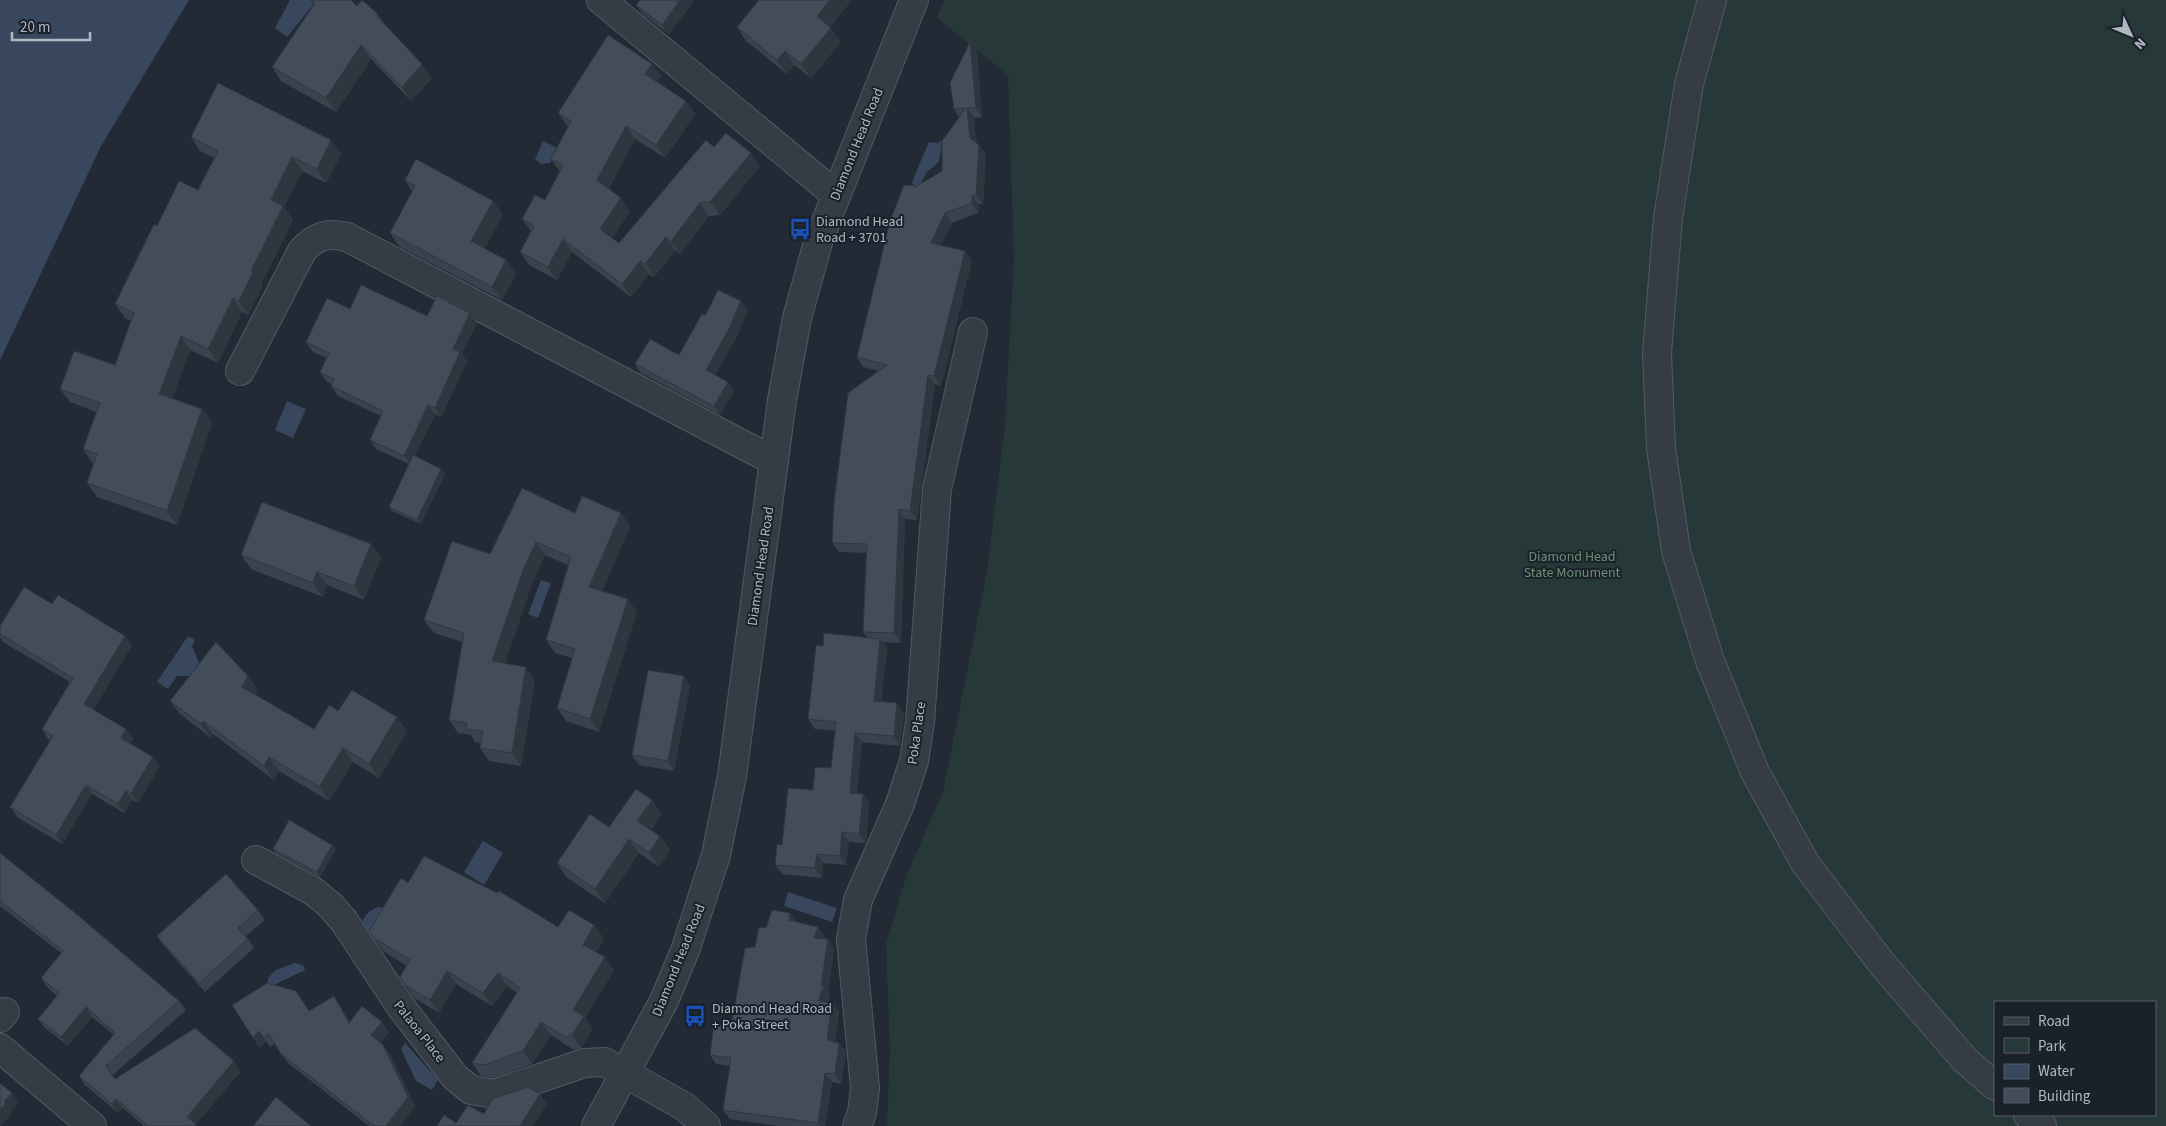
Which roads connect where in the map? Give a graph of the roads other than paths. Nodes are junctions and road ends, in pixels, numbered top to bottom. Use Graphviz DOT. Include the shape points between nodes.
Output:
graph roads {
  1 [pos="601,0"];
  2 [pos="914,0"];
  3 [pos="1712,0"];
  4 [pos="836,195"];
  5 [pos="973,332"];
  6 [pos="240,371"];
  7 [pos="774,461"];
  8 [pos="256,860"];
  9 [pos="0,1048"];
  10 [pos="626,1074"];
  11 [pos="1994,1085"];
  12 [pos="2029,1116"];
  13 [pos="92,1126"];
  14 [pos="596,1126"];
  15 [pos="706,1126"];
  16 [pos="857,1126"];
  17 [pos="2042,1126"];
  1 -- 4 [label="street"];
  2 -- 4 [label="street, Diamond Head Road"];
  3 -- 11 [label="street" via="1689,84 1668,218 1657,353 1661,448 1676,551 1710,661 1755,772 1805,863 1883,964 1965,1060"];
  4 -- 7 [label="street, Diamond Head Road" via="819,239 797,318"];
  5 -- 16 [label="street, Poka Place" via="937,489 920,722 914,761 853,919 851,939 865,1088"];
  6 -- 7 [label="street" via="302,251 317,238 337,234"];
  7 -- 10 [label="street, Diamond Head Road" via="732,776 716,855 664,1001"];
  8 -- 10 [label="street, Palaoa Place" via="313,891 335,910 401,1007 454,1077 471,1090 494,1094 593,1061 605,1062"];
  9 -- 13 [label="street"];
  10 -- 14 [label="street, Diamond Head Road"];
  10 -- 15 [label="street, Palaoa Place" via="685,1107"];
  12 -- 17 [label="street"];
}
